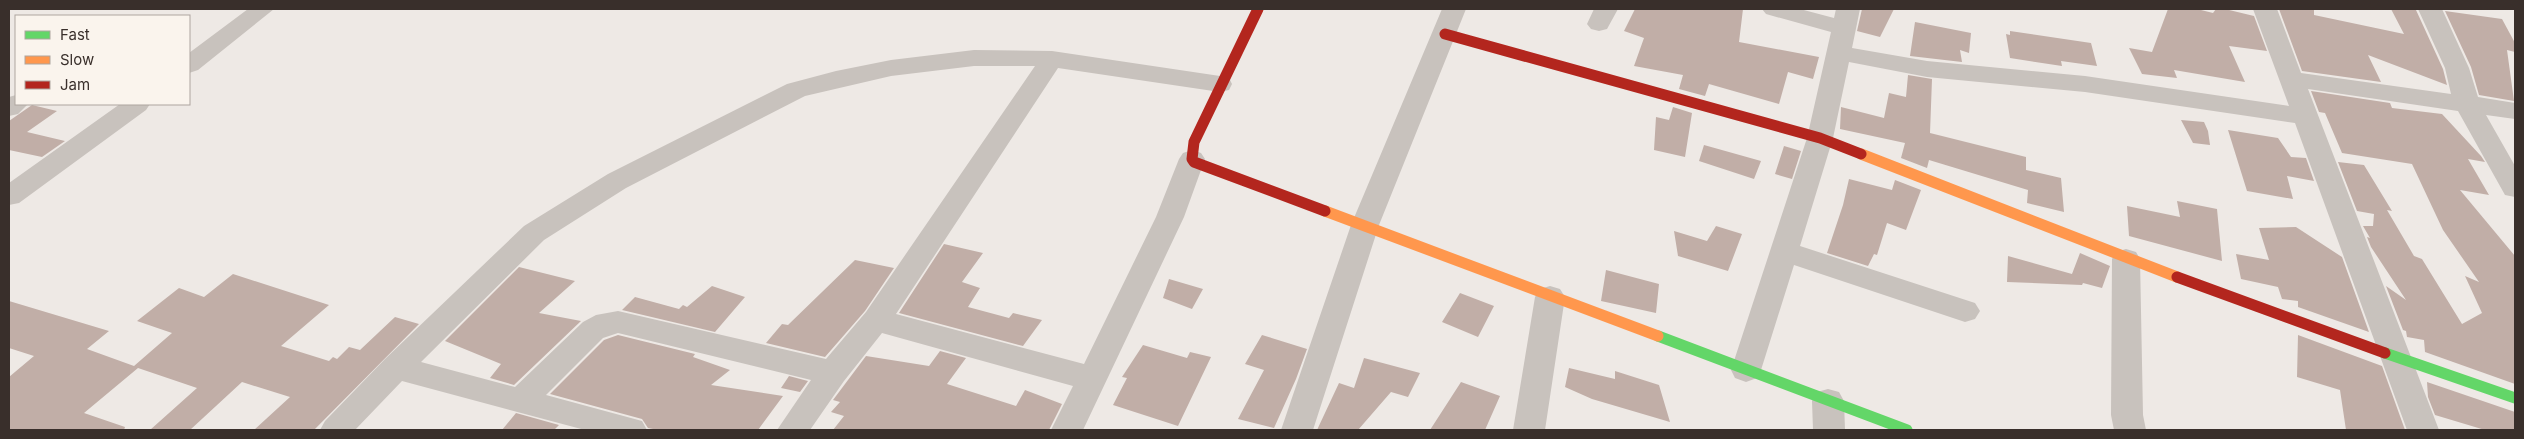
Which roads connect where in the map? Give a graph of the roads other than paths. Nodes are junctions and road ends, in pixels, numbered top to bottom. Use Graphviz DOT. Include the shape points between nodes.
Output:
graph roads {
  1 [pos="262,9"];
  2 [pos="1258,9"];
  3 [pos="1454,9"];
  4 [pos="1774,9"];
  5 [pos="2265,9"];
  6 [pos="2430,9"];
  7 [pos="1844,30"];
  8 [pos="1445,34"];
  9 [pos="1052,59"];
  10 [pos="190,63"];
  11 [pos="2290,79"];
  12 [pos="1220,84"];
  13 [pos="136,105"];
  14 [pos="2467,105"];
  15 [pos="2515,111"];
  16 [pos="2303,116"];
  17 [pos="1820,138"];
  18 [pos="1192,159"];
  19 [pos="2515,188"];
  20 [pos="9,196"];
  21 [pos="1364,225"];
  22 [pos="1784,251"];
  23 [pos="2126,259"];
  24 [pos="1550,297"];
  25 [pos="1965,311"];
  26 [pos="876,320"];
  27 [pos="2396,357"];
  28 [pos="396,367"];
  29 [pos="1746,370"];
  30 [pos="833,373"];
  31 [pos="1092,379"];
  32 [pos="2515,398"];
  33 [pos="520,401"];
  34 [pos="1829,416"];
  35 [pos="336,430"];
  36 [pos="631,430"];
  37 [pos="793,430"];
  38 [pos="1067,430"];
  39 [pos="1297,430"];
  40 [pos="1529,430"];
  41 [pos="1907,430"];
  42 [pos="2130,430"];
  43 [pos="2423,430"];
  1 -- 10 [label="street"];
  2 -- 12 [label="street"];
  3 -- 8 [label="street"];
  4 -- 7 [label="street"];
  5 -- 11 [label="street"];
  6 -- 14 [label="street" via="2457,68"];
  7 -- 16 [label="street" via="1927,69 2043,79"];
  7 -- 17 [label="street"];
  8 -- 17 [label="street"];
  8 -- 21 [label="street"];
  9 -- 12 [label="street"];
  9 -- 26 [label="street"];
  9 -- 28 [label="street" via="974,58 891,68 796,90 617,181 534,233"];
  11 -- 14 [label="street"];
  11 -- 16 [label="street"];
  12 -- 18 [label="street" via="1194,142"];
  13 -- 20 [label="street"];
  14 -- 15 [label="street"];
  14 -- 19 [label="street"];
  16 -- 27 [label="street"];
  17 -- 22 [label="street"];
  17 -- 23 [label="street"];
  18 -- 21 [label="street" via="1200,165"];
  18 -- 31 [label="street" via="1170,217"];
  21 -- 24 [label="street"];
  21 -- 39 [label="street"];
  22 -- 25 [label="street"];
  22 -- 29 [label="street"];
  23 -- 27 [label="street"];
  23 -- 42 [label="street" via="2127,415"];
  24 -- 29 [label="street"];
  24 -- 40 [label="street"];
  26 -- 30 [label="street"];
  26 -- 31 [label="street"];
  27 -- 32 [label="street"];
  27 -- 43 [label="street"];
  28 -- 33 [label="street"];
  28 -- 35 [label="street"];
  29 -- 34 [label="street"];
  30 -- 33 [label="street" via="618,322 606,323 593,330"];
  30 -- 37 [label="street"];
  31 -- 38 [label="street"];
  33 -- 36 [label="street"];
  34 -- 41 [label="street"];
}
